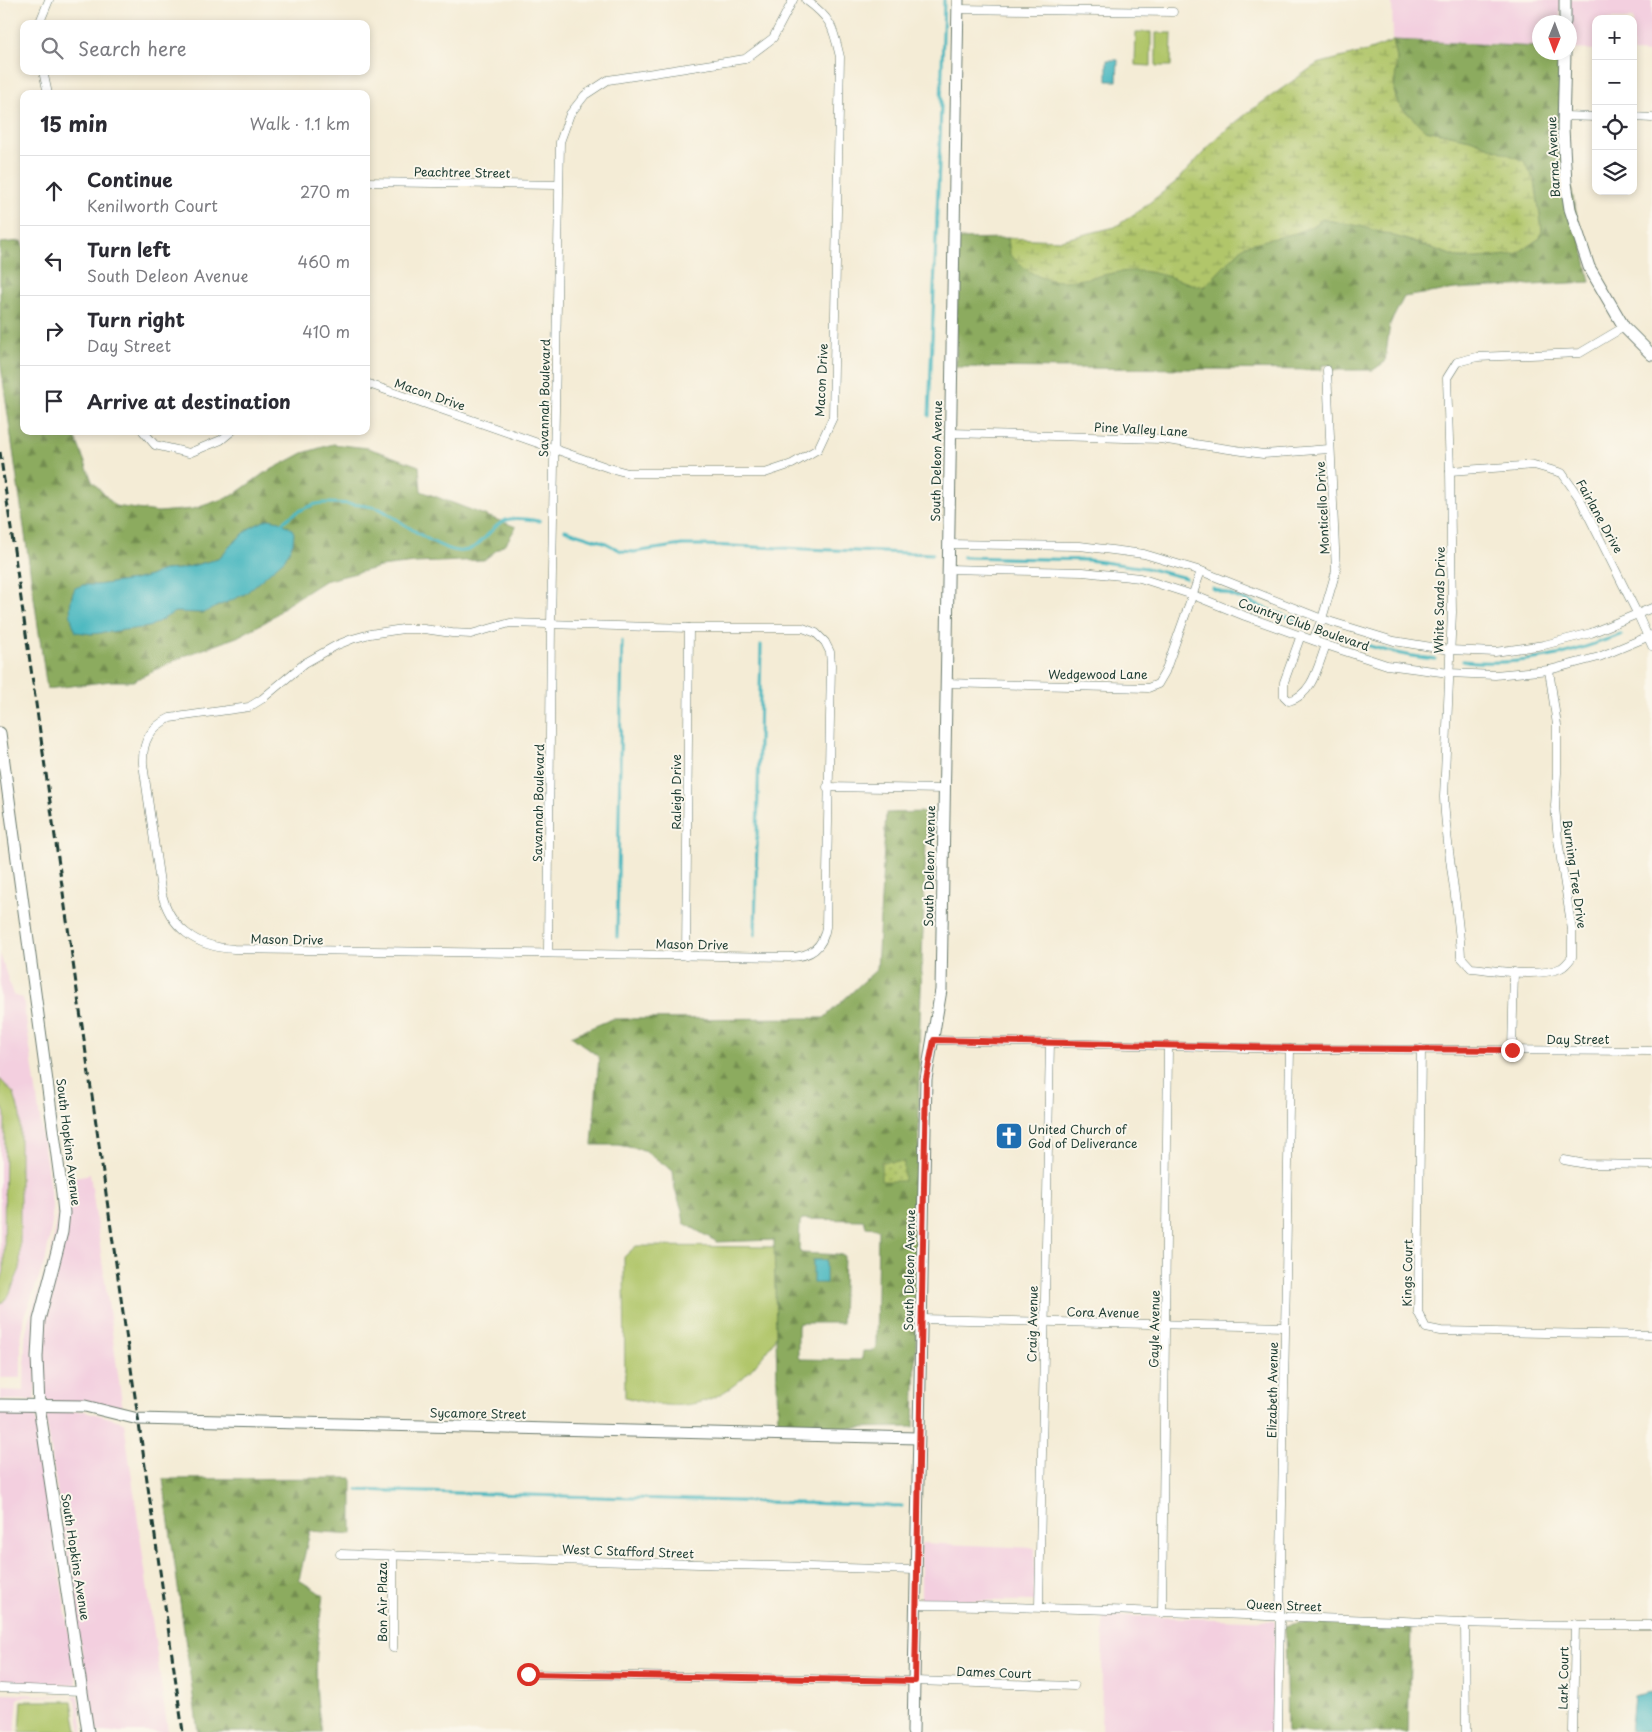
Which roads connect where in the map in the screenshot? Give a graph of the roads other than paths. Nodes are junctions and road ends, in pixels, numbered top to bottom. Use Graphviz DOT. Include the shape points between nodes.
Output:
graph roads {
  1 [pos="49,0"];
  2 [pos="792,0"];
  3 [pos="806,0"];
  4 [pos="1565,0"];
  5 [pos="958,4"];
  6 [pos="1174,12"];
  7 [pos="1565,15"];
  8 [pos="41,20"];
  9 [pos="1565,60"];
  10 [pos="44,75"];
  11 [pos="47,90"];
  12 [pos="1564,116"];
  13 [pos="1592,117"];
  14 [pos="1637,117"];
  15 [pos="1652,118"];
  16 [pos="370,182"];
  17 [pos="558,185"];
  18 [pos="1624,327"];
  19 [pos="1652,355"];
  20 [pos="1326,370"];
  21 [pos="370,384"];
  22 [pos="950,433"];
  23 [pos="146,435"];
  24 [pos="227,435"];
  25 [pos="554,449"];
  26 [pos="1329,449"];
  27 [pos="1450,470"];
  28 [pos="948,544"];
  29 [pos="947,569"];
  30 [pos="1201,571"];
  31 [pos="1193,594"];
  32 [pos="1652,608"];
  33 [pos="1638,615"];
  34 [pos="1322,619"];
  35 [pos="551,625"];
  36 [pos="689,628"];
  37 [pos="1301,635"];
  38 [pos="1650,636"];
  39 [pos="1313,640"];
  40 [pos="1326,645"];
  41 [pos="1652,646"];
  42 [pos="1450,650"];
  43 [pos="1549,670"];
  44 [pos="1449,673"];
  45 [pos="946,683"];
  46 [pos="0,733"];
  47 [pos="827,787"];
  48 [pos="944,789"];
  49 [pos="548,953"];
  50 [pos="686,956"];
  51 [pos="1514,972"];
  52 [pos="934,1040"];
  53 [pos="1050,1042"];
  54 [pos="1168,1046"];
  55 [pos="1290,1048"];
  56 [pos="1421,1049"];
  57 [pos="1512,1050"];
  58 [pos="1652,1051"];
  59 [pos="1564,1160"];
  60 [pos="1652,1165"];
  61 [pos="922,1319"];
  62 [pos="1044,1322"];
  63 [pos="1166,1324"];
  64 [pos="1284,1327"];
  65 [pos="1652,1335"];
  66 [pos="0,1405"];
  67 [pos="39,1406"];
  68 [pos="918,1438"];
  69 [pos="340,1554"];
  70 [pos="393,1555"];
  71 [pos="916,1570"];
  72 [pos="916,1606"];
  73 [pos="1039,1606"];
  74 [pos="1162,1613"];
  75 [pos="1280,1616"];
  76 [pos="1465,1623"];
  77 [pos="1574,1624"];
  78 [pos="1652,1625"];
  79 [pos="393,1648"];
  80 [pos="528,1674"];
  81 [pos="915,1681"];
  82 [pos="1074,1686"];
  83 [pos="0,1688"];
  84 [pos="82,1691"];
  85 [pos="88,1732"];
  86 [pos="913,1732"];
  87 [pos="1278,1732"];
  88 [pos="1466,1732"];
  89 [pos="1573,1732"];
  1 -- 8 [label="street"];
  2 -- 17 [label="street, Savannah Boulevard" via="773,38 745,59 608,80 584,95 570,114 560,142"];
  3 -- 25 [label="street, Macon Drive" via="822,12 834,29 840,58 833,417 818,449 792,464 765,473 628,473"];
  4 -- 7 [label="street"];
  5 -- 6 [label="street"];
  5 -- 22 [label="street, South Deleon Avenue"];
  9 -- 12 [label="street, Barna Avenue"];
  10 -- 11 [label="street"];
  12 -- 13 [label="street"];
  12 -- 18 [label="street, Barna Avenue" via="1570,209 1589,267"];
  14 -- 15 [label="street"];
  16 -- 17 [label="street, Peachtree Street"];
  17 -- 25 [label="street, Savannah Boulevard"];
  18 -- 19 [label="street, Barna Avenue"];
  18 -- 27 [label="street, White Sands Drive" via="1580,354 1477,357 1457,362 1447,378"];
  20 -- 26 [label="street, Monticello Drive"];
  21 -- 25 [label="street, Macon Drive"];
  22 -- 26 [label="street, Pine Valley Lane" via="1160,439 1263,454"];
  22 -- 28 [label="street, South Deleon Avenue"];
  23 -- 24 [label="street" via="155,445 189,453"];
  25 -- 35 [label="street, Savannah Boulevard"];
  26 -- 34 [label="street, Monticello Drive" via="1336,570"];
  27 -- 33 [label="street, Fairlane Drive" via="1534,465 1562,473 1580,499"];
  27 -- 42 [label="street, White Sands Drive"];
  28 -- 29 [label="street, South Deleon Avenue"];
  28 -- 30 [label="street, Country Club Boulevard" via="1080,546 1144,554"];
  29 -- 31 [label="street, Country Club Boulevard" via="1083,572 1140,578"];
  29 -- 45 [label="street, South Deleon Avenue"];
  30 -- 31 [label="street, Wedgewood Lane"];
  30 -- 34 [label="street, Country Club Boulevard"];
  31 -- 37 [label="street, Country Club Boulevard"];
  31 -- 45 [label="street, Wedgewood Lane" via="1165,672 1158,684 1148,688"];
  32 -- 33 [label="street, Country Club Boulevard"];
  33 -- 38 [label="street, Fairlane Drive"];
  33 -- 42 [label="street, Country Club Boulevard" via="1591,633 1544,645 1495,652"];
  34 -- 39 [label="street, Monticello Drive"];
  34 -- 42 [label="street, Country Club Boulevard" via="1394,641"];
  35 -- 36 [label="street, Mason Drive"];
  35 -- 49 [label="street, Savannah Boulevard"];
  35 -- 49 [label="street, Mason Drive" via="499,624 465,634 403,629 352,639 306,663 249,707 165,720 149,735 142,757 162,898 175,922 198,941 213,947 234,949"];
  36 -- 47 [label="street, Mason Drive" via="803,628 821,636 828,647 831,665"];
  36 -- 50 [label="street, Raleigh Drive"];
  37 -- 39 [label="street, Country Club Boulevard"];
  37 -- 40 [label="street" via="1284,682 1284,696 1290,702 1308,690"];
  38 -- 41 [label="street, Fairlane Drive"];
  38 -- 43 [label="street, Country Club Boulevard" via="1599,657"];
  39 -- 40 [label="street, Country Club Boulevard"];
  40 -- 44 [label="street, Country Club Boulevard" via="1387,665"];
  42 -- 44 [label="street, White Sands Drive"];
  43 -- 44 [label="street, Country Club Boulevard" via="1495,675"];
  43 -- 51 [label="street, Burning Tree Drive" via="1556,726 1555,806 1572,930 1572,957 1563,967 1546,972"];
  44 -- 51 [label="street, White Sands Drive" via="1445,823 1461,957 1471,968"];
  45 -- 48 [label="street, South Deleon Avenue"];
  46 -- 67 [label="street, South Hopkins Avenue" via="64,1213 39,1320"];
  47 -- 48 [label="street"];
  47 -- 50 [label="street, Mason Drive" via="826,927 818,947 811,954 797,957"];
  48 -- 52 [label="street, South Deleon Avenue" via="941,990"];
  49 -- 50 [label="street, Mason Drive"];
  51 -- 57 [label="street"];
  52 -- 53 [label="street, Day Street"];
  52 -- 61 [label="street, South Deleon Avenue" via="926,1079"];
  53 -- 54 [label="street, Day Street"];
  53 -- 62 [label="street, Craig Avenue"];
  54 -- 55 [label="street, Day Street"];
  54 -- 63 [label="street, Gayle Avenue"];
  55 -- 56 [label="street, Day Street"];
  55 -- 64 [label="street, Elizabeth Avenue"];
  56 -- 57 [label="street, Day Street"];
  56 -- 65 [label="street, Kings Court" via="1418,1312 1426,1328 1441,1331"];
  57 -- 58 [label="street, Day Street"];
  59 -- 60 [label="street" via="1586,1164"];
  61 -- 62 [label="street, Cora Avenue"];
  61 -- 68 [label="street, South Deleon Avenue"];
  62 -- 63 [label="street, Cora Avenue"];
  62 -- 73 [label="street, Craig Avenue"];
  63 -- 64 [label="street, Cora Avenue"];
  63 -- 74 [label="street, Gayle Avenue"];
  64 -- 75 [label="street, Elizabeth Avenue"];
  66 -- 67 [label="street, Sycamore Street"];
  67 -- 68 [label="street, Sycamore Street" via="85,1406 138,1419"];
  67 -- 84 [label="street, South Hopkins Avenue"];
  68 -- 71 [label="street, South Deleon Avenue"];
  69 -- 70 [label="street, West C Stafford Street"];
  70 -- 71 [label="street, West C Stafford Street"];
  70 -- 79 [label="street, Bon Air Plaza"];
  71 -- 72 [label="street, South Deleon Avenue"];
  72 -- 73 [label="street, Queen Street"];
  72 -- 81 [label="street, South Deleon Avenue"];
  73 -- 74 [label="street, Queen Street"];
  74 -- 75 [label="street, Queen Street"];
  75 -- 76 [label="street, Queen Street"];
  75 -- 87 [label="street, Elizabeth Avenue"];
  76 -- 77 [label="street, Queen Street"];
  76 -- 88 [label="street"];
  77 -- 78 [label="street, Queen Street"];
  77 -- 89 [label="street, Lark Court"];
  80 -- 81 [label="street, Dames Court"];
  81 -- 82 [label="street, Dames Court"];
  81 -- 86 [label="street, South Deleon Avenue"];
  83 -- 84 [label="street"];
  84 -- 85 [label="street, South Hopkins Avenue"];
}
